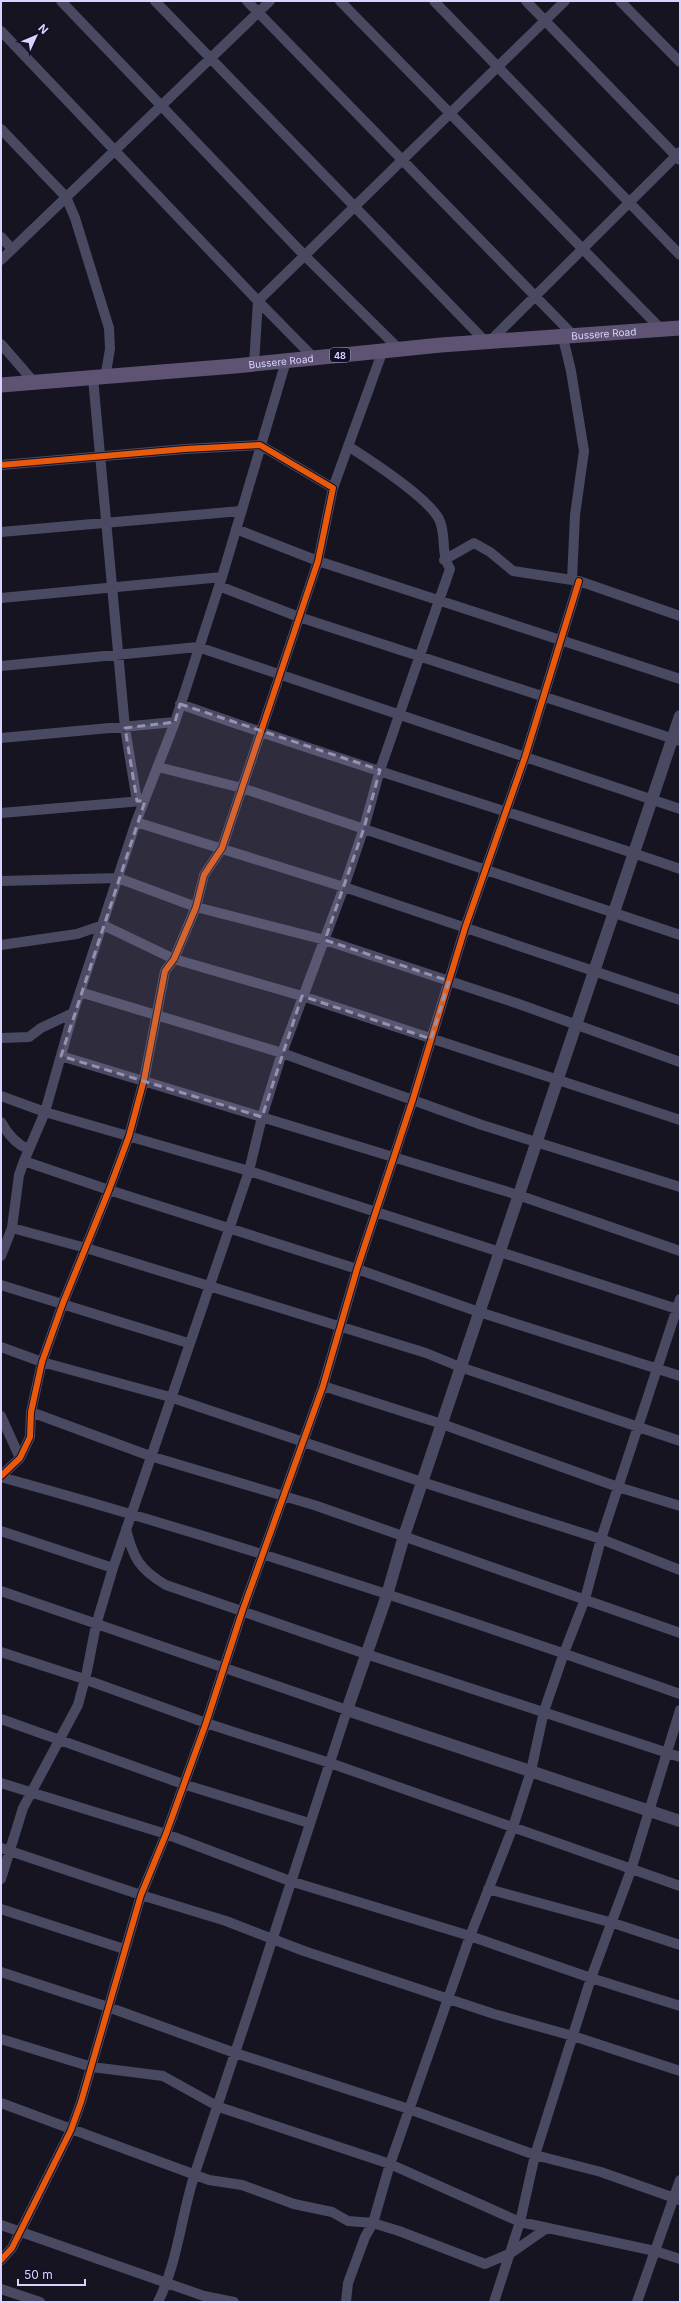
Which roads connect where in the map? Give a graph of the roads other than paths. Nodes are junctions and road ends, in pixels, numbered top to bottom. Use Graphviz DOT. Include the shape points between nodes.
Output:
graph roads {
  1 [pos="61,1"];
  2 [pos="155,1"];
  3 [pos="247,1"];
  4 [pos="270,1"];
  5 [pos="340,1"];
  6 [pos="434,1"];
  7 [pos="526,1"];
  8 [pos="564,1"];
  9 [pos="620,1"];
  10 [pos="258,13"];
  11 [pos="545,20"];
  12 [pos="1,31"];
  13 [pos="211,58"];
  14 [pos="680,62"];
  15 [pos="497,67"];
  16 [pos="161,106"];
  17 [pos="449,114"];
  18 [pos="1,129"];
  19 [pos="115,151"];
  20 [pos="678,156"];
  21 [pos="402,160"];
  22 [pos="66,197"];
  23 [pos="628,203"];
  24 [pos="354,206"];
  25 [pos="1,237"];
  26 [pos="584,248"];
  27 [pos="12,249"];
  28 [pos="304,255"];
  29 [pos="680,255"];
  30 [pos="1,260"];
  31 [pos="534,296"];
  32 [pos="258,301"];
  33 [pos="680,328"];
  34 [pos="662,330"];
  35 [pos="569,337"];
  36 [pos="488,341"];
  37 [pos="1,344"];
  38 [pos="398,348"];
  39 [pos="383,350"];
  40 [pos="314,358"];
  41 [pos="286,361"];
  42 [pos="254,364"];
  43 [pos="99,378"];
  44 [pos="34,382"];
  45 [pos="1,385"];
  46 [pos="260,446"];
  47 [pos="348,446"];
  48 [pos="101,456"];
  49 [pos="1,465"];
  50 [pos="333,488"];
  51 [pos="241,511"];
  52 [pos="107,523"];
  53 [pos="236,529"];
  54 [pos="1,532"];
  55 [pos="444,560"];
  56 [pos="318,561"];
  57 [pos="575,581"];
  58 [pos="220,582"];
  59 [pos="113,588"];
  60 [pos="1,598"];
  61 [pos="440,599"];
  62 [pos="680,616"];
  63 [pos="299,617"];
  64 [pos="561,640"];
  65 [pos="198,647"];
  66 [pos="119,654"];
  67 [pos="420,657"];
  68 [pos="1,666"];
  69 [pos="281,675"];
  70 [pos="680,679"];
  71 [pos="543,697"];
  72 [pos="180,704"];
  73 [pos="400,715"];
  74 [pos="680,716"];
  75 [pos="175,722"];
  76 [pos="125,728"];
  77 [pos="260,733"];
  78 [pos="1,738"];
  79 [pos="676,740"];
  80 [pos="525,757"];
  81 [pos="158,767"];
  82 [pos="380,770"];
  83 [pos="242,788"];
  84 [pos="652,799"];
  85 [pos="141,801"];
  86 [pos="680,809"];
  87 [pos="505,811"];
  88 [pos="1,813"];
  89 [pos="136,822"];
  90 [pos="364,828"];
  91 [pos="222,848"];
  92 [pos="633,853"];
  93 [pos="680,869"];
  94 [pos="485,870"];
  95 [pos="118,878"];
  96 [pos="1,881"];
  97 [pos="344,887"];
  98 [pos="196,907"];
  99 [pos="614,913"];
  100 [pos="103,925"];
  101 [pos="465,928"];
  102 [pos="680,935"];
  103 [pos="325,940"];
  104 [pos="1,945"];
  105 [pos="174,959"];
  106 [pos="596,970"];
  107 [pos="449,981"];
  108 [pos="80,992"];
  109 [pos="302,996"];
  110 [pos="680,1000"];
  111 [pos="73,1013"];
  112 [pos="156,1016"];
  113 [pos="577,1025"];
  114 [pos="1,1038"];
  115 [pos="431,1039"];
  116 [pos="282,1053"];
  117 [pos="61,1056"];
  118 [pos="680,1062"];
  119 [pos="144,1080"];
  120 [pos="557,1080"];
  121 [pos="1,1096"];
  122 [pos="413,1099"];
  123 [pos="45,1112"];
  124 [pos="262,1117"];
  125 [pos="680,1120"];
  126 [pos="1,1122"];
  127 [pos="129,1136"];
  128 [pos="536,1140"];
  129 [pos="28,1149"];
  130 [pos="394,1157"];
  131 [pos="24,1161"];
  132 [pos="249,1171"];
  133 [pos="680,1187"];
  134 [pos="110,1190"];
  135 [pos="518,1195"];
  136 [pos="376,1211"];
  137 [pos="12,1228"];
  138 [pos="231,1228"];
  139 [pos="86,1248"];
  140 [pos="500,1250"];
  141 [pos="680,1251"];
  142 [pos="1,1256"];
  143 [pos="357,1269"];
  144 [pos="1,1285"];
  145 [pos="210,1286"];
  146 [pos="63,1303"];
  147 [pos="679,1306"];
  148 [pos="480,1312"];
  149 [pos="340,1327"];
  150 [pos="188,1343"];
  151 [pos="1,1347"];
  152 [pos="42,1362"];
  153 [pos="460,1367"];
  154 [pos="657,1369"];
  155 [pos="680,1376"];
  156 [pos="323,1386"];
  157 [pos="170,1397"];
  158 [pos="31,1412"];
  159 [pos="1,1416"];
  160 [pos="442,1424"];
  161 [pos="639,1428"];
  162 [pos="680,1441"];
  163 [pos="302,1442"];
  164 [pos="150,1456"];
  165 [pos="20,1458"];
  166 [pos="1,1476"];
  167 [pos="422,1482"];
  168 [pos="618,1487"];
  169 [pos="283,1497"];
  170 [pos="680,1506"];
  171 [pos="132,1513"];
  172 [pos="126,1529"];
  173 [pos="1,1531"];
  174 [pos="404,1536"];
  175 [pos="601,1539"];
  176 [pos="263,1555"];
  177 [pos="113,1568"];
  178 [pos="680,1570"];
  179 [pos="1,1590"];
  180 [pos="387,1595"];
  181 [pos="585,1599"];
  182 [pos="242,1612"];
  183 [pos="96,1625"];
  184 [pos="680,1633"];
  185 [pos="1,1652"];
  186 [pos="564,1653"];
  187 [pos="366,1654"];
  188 [pos="225,1668"];
  189 [pos="84,1679"];
  190 [pos="680,1694"];
  191 [pos="347,1710"];
  192 [pos="680,1710"];
  193 [pos="544,1711"];
  194 [pos="1,1719"];
  195 [pos="206,1723"];
  196 [pos="61,1740"];
  197 [pos="667,1753"];
  198 [pos="680,1757"];
  199 [pos="330,1763"];
  200 [pos="532,1771"];
  201 [pos="1,1783"];
  202 [pos="183,1784"];
  203 [pos="32,1791"];
  204 [pos="648,1811"];
  205 [pos="680,1821"];
  206 [pos="309,1824"];
  207 [pos="513,1827"];
  208 [pos="166,1834"];
  209 [pos="5,1849"];
  210 [pos="631,1870"];
  211 [pos="1,1879"];
  212 [pos="290,1881"];
  213 [pos="680,1886"];
  214 [pos="488,1888"];
  215 [pos="141,1895"];
  216 [pos="1,1909"];
  217 [pos="613,1922"];
  218 [pos="470,1936"];
  219 [pos="271,1938"];
  220 [pos="680,1945"];
  221 [pos="124,1949"];
  222 [pos="1,1972"];
  223 [pos="591,1978"];
  224 [pos="449,1998"];
  225 [pos="680,2006"];
  226 [pos="108,2007"];
  227 [pos="573,2036"];
  228 [pos="1,2039"];
  229 [pos="235,2052"];
  230 [pos="92,2067"];
  231 [pos="680,2070"];
  232 [pos="1,2104"];
  233 [pos="219,2107"];
  234 [pos="409,2109"];
  235 [pos="71,2130"];
  236 [pos="535,2155"];
  237 [pos="390,2164"];
  238 [pos="194,2175"];
  239 [pos="680,2180"];
  240 [pos="677,2199"];
  241 [pos="520,2222"];
  242 [pos="373,2223"];
  243 [pos="1,2225"];
  244 [pos="547,2228"];
  245 [pos="19,2232"];
  246 [pos="655,2251"];
  247 [pos="511,2253"];
  248 [pos="1,2260"];
  249 [pos="680,2260"];
  250 [pos="167,2283"];
  251 [pos="1,2289"];
  252 [pos="40,2302"];
  253 [pos="158,2302"];
  254 [pos="234,2302"];
  255 [pos="346,2302"];
  256 [pos="494,2302"];
  257 [pos="637,2302"];
  1 -- 16 [label="street"];
  2 -- 13 [label="street"];
  3 -- 10 [label="street"];
  4 -- 10 [label="street"];
  5 -- 17 [label="street"];
  6 -- 15 [label="street"];
  7 -- 11 [label="street"];
  8 -- 11 [label="street"];
  9 -- 14 [label="street"];
  10 -- 13 [label="street"];
  10 -- 21 [label="street"];
  11 -- 15 [label="street"];
  11 -- 20 [label="street"];
  12 -- 19 [label="street"];
  13 -- 16 [label="street"];
  13 -- 24 [label="street"];
  15 -- 17 [label="street"];
  15 -- 23 [label="street"];
  16 -- 19 [label="street"];
  16 -- 28 [label="street"];
  17 -- 21 [label="street"];
  17 -- 26 [label="street"];
  18 -- 22 [label="street"];
  19 -- 22 [label="street"];
  19 -- 32 [label="street"];
  20 -- 23 [label="street"];
  21 -- 24 [label="street"];
  21 -- 31 [label="street"];
  22 -- 27 [label="street"];
  22 -- 43 [label="street" via="76,218 109,328 110,349"];
  23 -- 26 [label="street"];
  23 -- 29 [label="street"];
  24 -- 28 [label="street"];
  24 -- 36 [label="street"];
  25 -- 27 [label="street"];
  26 -- 31 [label="street"];
  26 -- 34 [label="street"];
  27 -- 30 [label="street"];
  28 -- 32 [label="street"];
  28 -- 38 [label="street"];
  31 -- 35 [label="street"];
  31 -- 36 [label="street"];
  32 -- 40 [label="street"];
  32 -- 42 [label="street"];
  33 -- 34 [label="main road, Bussere Road / 48"];
  34 -- 35 [label="main road, Bussere Road / 48"];
  35 -- 36 [label="main road, Bussere Road / 48"];
  35 -- 57 [label="street" via="571,371 584,452 575,515"];
  36 -- 38 [label="main road, Bussere Road / 48"];
  37 -- 44 [label="street"];
  38 -- 39 [label="main road, Bussere Road / 48"];
  39 -- 40 [label="main road, Bussere Road / 48"];
  39 -- 47 [label="street"];
  40 -- 41 [label="main road, Bussere Road / 48"];
  41 -- 42 [label="main road, Bussere Road / 48"];
  41 -- 46 [label="street"];
  42 -- 43 [label="main road, Bussere Road / 48"];
  43 -- 44 [label="main road, Bussere Road / 48"];
  43 -- 48 [label="street"];
  44 -- 45 [label="main road, Bussere Road / 48"];
  46 -- 48 [label="street"];
  46 -- 50 [label="street"];
  46 -- 51 [label="street"];
  47 -- 50 [label="street"];
  47 -- 55 [label="street" via="394,478 439,518 444,533"];
  48 -- 49 [label="street"];
  48 -- 52 [label="street"];
  50 -- 56 [label="street"];
  51 -- 52 [label="street"];
  51 -- 53 [label="street"];
  52 -- 54 [label="street"];
  52 -- 59 [label="street"];
  53 -- 56 [label="street"];
  53 -- 58 [label="street"];
  55 -- 57 [label="street" via="474,543 490,552 513,571"];
  55 -- 61 [label="street" via="450,569"];
  56 -- 61 [label="street"];
  56 -- 63 [label="street"];
  57 -- 62 [label="street"];
  57 -- 64 [label="street"];
  58 -- 59 [label="street"];
  58 -- 63 [label="street"];
  58 -- 65 [label="street"];
  59 -- 60 [label="street"];
  59 -- 66 [label="street"];
  61 -- 64 [label="street"];
  61 -- 67 [label="street"];
  63 -- 67 [label="street"];
  63 -- 69 [label="street"];
  64 -- 70 [label="street"];
  64 -- 71 [label="street"];
  65 -- 66 [label="street"];
  65 -- 69 [label="street"];
  65 -- 72 [label="street"];
  66 -- 68 [label="street"];
  66 -- 76 [label="street"];
  67 -- 71 [label="street"];
  67 -- 73 [label="street"];
  69 -- 73 [label="street"];
  69 -- 77 [label="street"];
  71 -- 79 [label="street"];
  71 -- 80 [label="street"];
  72 -- 75 [label="street"];
  72 -- 77 [label="street"];
  73 -- 80 [label="street"];
  73 -- 82 [label="street"];
  74 -- 79 [label="street"];
  75 -- 76 [label="street"];
  75 -- 81 [label="street"];
  76 -- 78 [label="street"];
  76 -- 85 [label="street"];
  77 -- 82 [label="street"];
  77 -- 83 [label="street"];
  79 -- 84 [label="street"];
  80 -- 84 [label="street"];
  80 -- 87 [label="street"];
  81 -- 83 [label="street"];
  81 -- 85 [label="street"];
  82 -- 87 [label="street"];
  82 -- 90 [label="street"];
  83 -- 90 [label="street"];
  83 -- 91 [label="street"];
  84 -- 86 [label="street"];
  84 -- 92 [label="street"];
  85 -- 88 [label="street"];
  85 -- 89 [label="street"];
  87 -- 92 [label="street"];
  87 -- 94 [label="street"];
  89 -- 91 [label="street"];
  89 -- 95 [label="street"];
  90 -- 94 [label="street"];
  90 -- 97 [label="street"];
  91 -- 97 [label="street"];
  91 -- 98 [label="street" via="204,875"];
  92 -- 93 [label="street"];
  92 -- 99 [label="street"];
  94 -- 99 [label="street"];
  94 -- 101 [label="street"];
  95 -- 96 [label="street"];
  95 -- 98 [label="street"];
  95 -- 100 [label="street"];
  97 -- 101 [label="street"];
  97 -- 103 [label="street"];
  98 -- 103 [label="street"];
  98 -- 105 [label="street"];
  99 -- 102 [label="street"];
  99 -- 106 [label="street"];
  100 -- 104 [label="street" via="78,934"];
  100 -- 105 [label="street"];
  100 -- 108 [label="street"];
  101 -- 106 [label="street"];
  101 -- 107 [label="street"];
  103 -- 107 [label="street"];
  103 -- 109 [label="street"];
  105 -- 109 [label="street"];
  105 -- 112 [label="street" via="165,971"];
  106 -- 110 [label="street"];
  106 -- 113 [label="street"];
  107 -- 113 [label="street"];
  107 -- 115 [label="street"];
  108 -- 111 [label="street"];
  108 -- 112 [label="street"];
  109 -- 115 [label="street"];
  109 -- 116 [label="street"];
  111 -- 114 [label="street" via="41,1028 29,1037"];
  111 -- 117 [label="street"];
  112 -- 116 [label="street"];
  112 -- 119 [label="street"];
  113 -- 118 [label="street"];
  113 -- 120 [label="street"];
  115 -- 120 [label="street"];
  115 -- 122 [label="street"];
  116 -- 122 [label="street"];
  116 -- 124 [label="street"];
  117 -- 119 [label="street"];
  117 -- 123 [label="street"];
  119 -- 124 [label="street"];
  119 -- 127 [label="street"];
  120 -- 125 [label="street"];
  120 -- 128 [label="street"];
  121 -- 123 [label="street"];
  122 -- 128 [label="street"];
  122 -- 130 [label="street"];
  123 -- 127 [label="street"];
  123 -- 129 [label="street"];
  124 -- 130 [label="street"];
  124 -- 132 [label="street"];
  126 -- 129 [label="street" via="6,1131 21,1146"];
  127 -- 132 [label="street"];
  127 -- 134 [label="street"];
  128 -- 133 [label="street"];
  128 -- 135 [label="street"];
  129 -- 131 [label="street"];
  130 -- 135 [label="street"];
  130 -- 136 [label="street"];
  131 -- 134 [label="street"];
  131 -- 137 [label="street" via="19,1175"];
  132 -- 136 [label="street"];
  132 -- 138 [label="street"];
  134 -- 138 [label="street"];
  134 -- 139 [label="street"];
  135 -- 140 [label="street"];
  135 -- 141 [label="street"];
  136 -- 140 [label="street"];
  136 -- 143 [label="street"];
  137 -- 139 [label="street"];
  137 -- 142 [label="street"];
  138 -- 143 [label="street"];
  138 -- 145 [label="street"];
  139 -- 145 [label="street"];
  139 -- 146 [label="street"];
  140 -- 147 [label="street"];
  140 -- 148 [label="street"];
  143 -- 148 [label="street"];
  143 -- 149 [label="street"];
  144 -- 146 [label="street"];
  145 -- 149 [label="street"];
  145 -- 150 [label="street"];
  146 -- 150 [label="street"];
  146 -- 152 [label="street"];
  147 -- 154 [label="street"];
  148 -- 153 [label="street"];
  148 -- 154 [label="street"];
  149 -- 153 [label="street" via="426,1353"];
  149 -- 156 [label="street"];
  150 -- 157 [label="street"];
  151 -- 152 [label="street"];
  152 -- 157 [label="street"];
  152 -- 158 [label="street"];
  153 -- 160 [label="street"];
  153 -- 161 [label="street"];
  154 -- 155 [label="street"];
  154 -- 161 [label="street"];
  156 -- 160 [label="street"];
  156 -- 163 [label="street"];
  157 -- 163 [label="street"];
  157 -- 164 [label="street"];
  158 -- 164 [label="street"];
  158 -- 165 [label="street" via="30,1437"];
  159 -- 165 [label="street"];
  160 -- 167 [label="street"];
  160 -- 168 [label="street"];
  161 -- 162 [label="street"];
  161 -- 168 [label="street"];
  163 -- 167 [label="street"];
  163 -- 169 [label="street"];
  164 -- 169 [label="street"];
  164 -- 171 [label="street"];
  165 -- 166 [label="street"];
  166 -- 171 [label="street"];
  167 -- 174 [label="street"];
  167 -- 175 [label="street"];
  168 -- 170 [label="street"];
  168 -- 175 [label="street"];
  169 -- 174 [label="street"];
  169 -- 176 [label="street"];
  171 -- 172 [label="street"];
  171 -- 176 [label="street"];
  172 -- 177 [label="street"];
  172 -- 182 [label="street" via="137,1562 152,1576 166,1585"];
  173 -- 177 [label="street"];
  174 -- 180 [label="street"];
  174 -- 181 [label="street"];
  175 -- 178 [label="street"];
  175 -- 181 [label="street"];
  176 -- 180 [label="street"];
  176 -- 182 [label="street"];
  177 -- 183 [label="street"];
  179 -- 183 [label="street"];
  180 -- 186 [label="street"];
  180 -- 187 [label="street"];
  181 -- 184 [label="street"];
  181 -- 186 [label="street"];
  182 -- 187 [label="street"];
  182 -- 188 [label="street"];
  183 -- 188 [label="street"];
  183 -- 189 [label="street"];
  185 -- 189 [label="street"];
  186 -- 190 [label="street"];
  186 -- 193 [label="street"];
  187 -- 191 [label="street"];
  187 -- 193 [label="street"];
  188 -- 191 [label="street"];
  188 -- 195 [label="street"];
  189 -- 195 [label="street"];
  189 -- 196 [label="street" via="78,1705"];
  191 -- 199 [label="street"];
  191 -- 200 [label="street"];
  192 -- 197 [label="street"];
  193 -- 197 [label="street"];
  193 -- 200 [label="street"];
  194 -- 196 [label="street"];
  195 -- 199 [label="street"];
  195 -- 202 [label="street"];
  196 -- 202 [label="street"];
  196 -- 203 [label="street"];
  197 -- 198 [label="street"];
  197 -- 204 [label="street"];
  199 -- 206 [label="street"];
  199 -- 207 [label="street"];
  200 -- 204 [label="street"];
  200 -- 207 [label="street"];
  201 -- 203 [label="street"];
  202 -- 206 [label="street"];
  202 -- 208 [label="street"];
  203 -- 208 [label="street"];
  203 -- 209 [label="street"];
  204 -- 205 [label="street"];
  204 -- 210 [label="street"];
  206 -- 212 [label="street"];
  207 -- 210 [label="street"];
  207 -- 214 [label="street"];
  208 -- 212 [label="street"];
  208 -- 215 [label="street"];
  209 -- 211 [label="street"];
  209 -- 215 [label="street"];
  210 -- 213 [label="street"];
  210 -- 217 [label="street"];
  212 -- 218 [label="street"];
  212 -- 219 [label="street"];
  214 -- 217 [label="street"];
  214 -- 218 [label="street"];
  215 -- 219 [label="street" via="226,1920"];
  215 -- 221 [label="street"];
  216 -- 221 [label="street"];
  217 -- 220 [label="street"];
  217 -- 223 [label="street"];
  218 -- 223 [label="street"];
  218 -- 224 [label="street"];
  219 -- 224 [label="street"];
  219 -- 229 [label="street"];
  221 -- 226 [label="street"];
  222 -- 226 [label="street"];
  223 -- 225 [label="street"];
  223 -- 227 [label="street"];
  224 -- 227 [label="street" via="494,2014"];
  224 -- 234 [label="street"];
  226 -- 229 [label="street"];
  226 -- 230 [label="street"];
  227 -- 231 [label="street"];
  227 -- 236 [label="street"];
  228 -- 230 [label="street"];
  229 -- 233 [label="street"];
  229 -- 234 [label="street"];
  230 -- 233 [label="street" via="163,2076"];
  230 -- 235 [label="street"];
  232 -- 235 [label="street"];
  233 -- 237 [label="street"];
  233 -- 238 [label="street"];
  234 -- 236 [label="street"];
  234 -- 237 [label="street"];
  235 -- 238 [label="street"];
  235 -- 245 [label="street"];
  236 -- 240 [label="street" via="601,2172"];
  236 -- 241 [label="street"];
  237 -- 241 [label="street"];
  237 -- 242 [label="street"];
  238 -- 242 [label="street" via="224,2184 242,2185 294,2204 332,2212 348,2221"];
  238 -- 250 [label="street"];
  239 -- 240 [label="street"];
  240 -- 246 [label="street"];
  241 -- 244 [label="street"];
  241 -- 247 [label="street"];
  242 -- 247 [label="street" via="486,2264"];
  242 -- 255 [label="street" via="348,2283"];
  243 -- 245 [label="street"];
  244 -- 246 [label="street"];
  244 -- 247 [label="street"];
  245 -- 248 [label="street" via="12,2248"];
  245 -- 250 [label="street"];
  246 -- 249 [label="street"];
  246 -- 257 [label="street"];
  247 -- 256 [label="street"];
  250 -- 253 [label="street"];
  250 -- 254 [label="street" via="204,2296"];
  251 -- 252 [label="street"];
}
